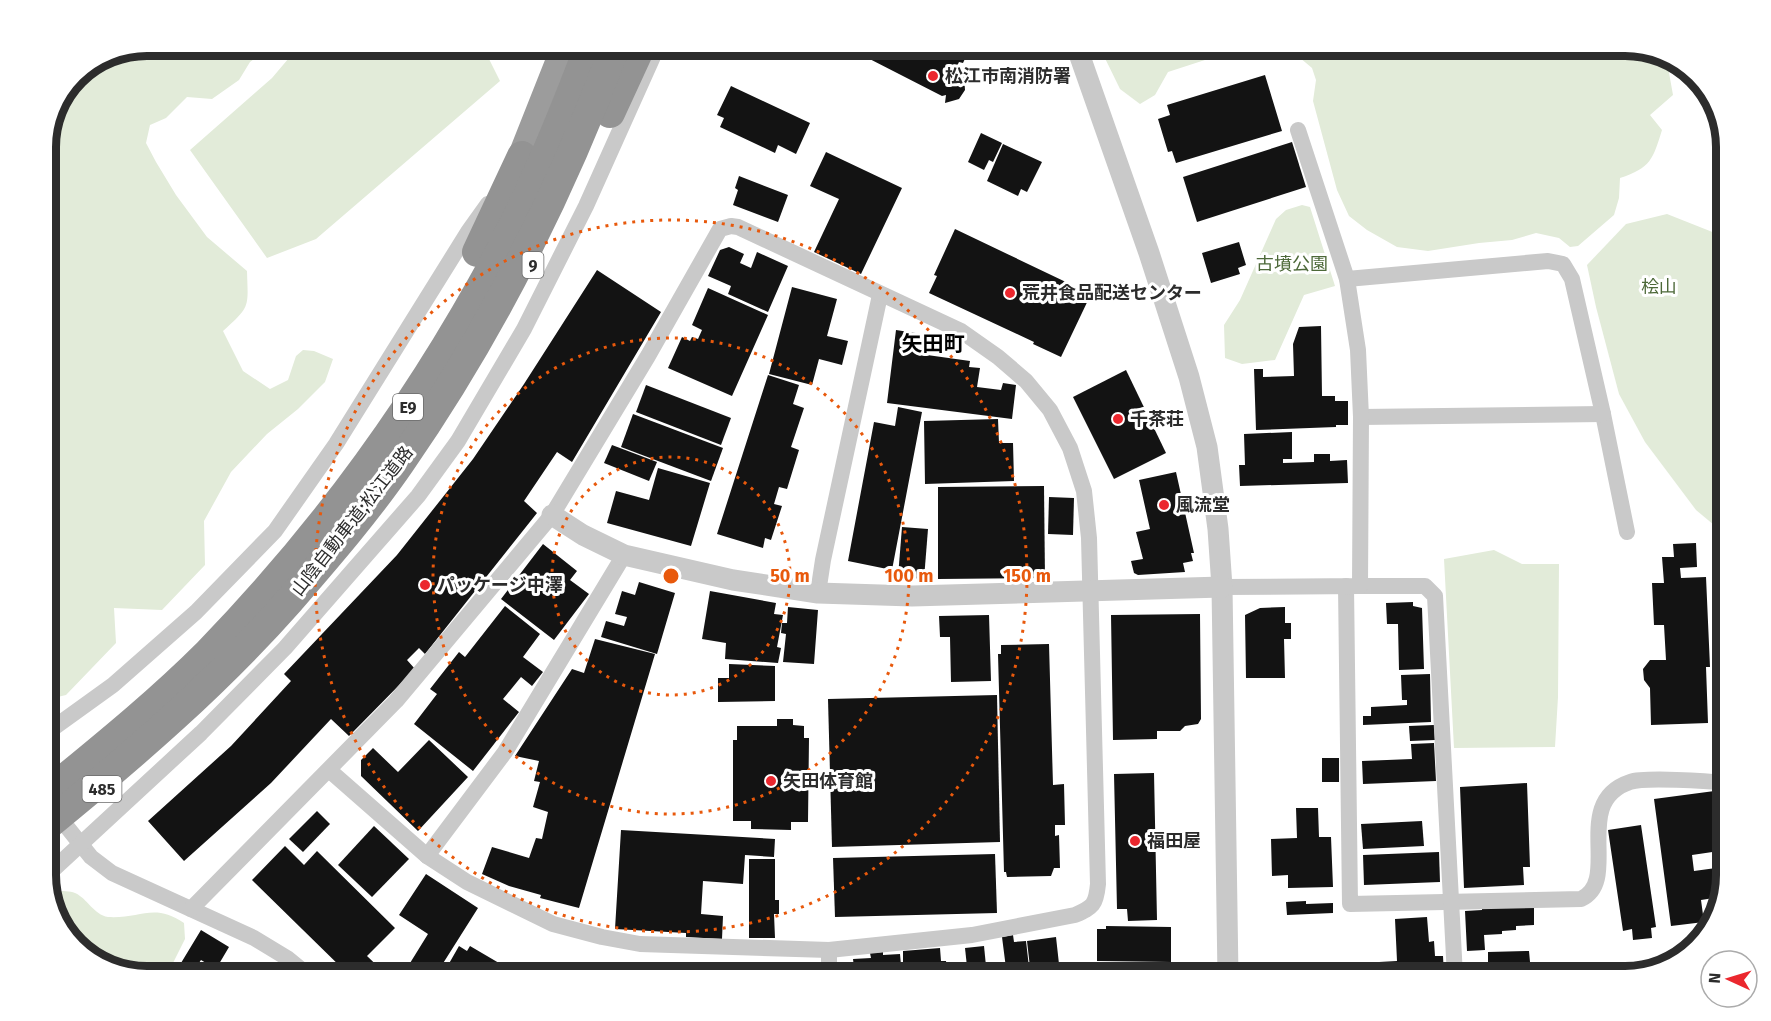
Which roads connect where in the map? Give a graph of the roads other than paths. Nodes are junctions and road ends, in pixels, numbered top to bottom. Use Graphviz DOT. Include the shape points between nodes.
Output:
graph roads {
  1 [pos="562,55"];
  2 [pos="586,55"];
  3 [pos="612,55"];
  4 [pos="637,55"];
  5 [pos="654,55"];
  6 [pos="1079,55"];
  7 [pos="1298,130"];
  8 [pos="522,156"];
  9 [pos="1347,279"];
  10 [pos="880,295"];
  11 [pos="1603,414"];
  12 [pos="1361,417"];
  13 [pos="400,464"];
  14 [pos="552,515"];
  15 [pos="1627,532"];
  16 [pos="624,555"];
  17 [pos="270,585"];
  18 [pos="1353,586"];
  19 [pos="1222,587"];
  20 [pos="1091,591"];
  21 [pos="818,593"];
  22 [pos="56,726"];
  23 [pos="159,732"];
  24 [pos="329,770"];
  25 [pos="1716,783"];
  26 [pos="56,786"];
  27 [pos="56,818"];
  28 [pos="56,834"];
  29 [pos="66,835"];
  30 [pos="56,855"];
  31 [pos="427,856"];
  32 [pos="1452,903"];
  33 [pos="191,909"];
  34 [pos="829,950"];
  35 [pos="297,966"];
  36 [pos="829,966"];
  37 [pos="1228,966"];
  38 [pos="1455,966"];
  1 -- 8 [label="highway"];
  2 -- 17 [label="highway, 山陰自動車道;松江道路 / E9" via="527,197 483,284 433,368 380,449"];
  3 -- 13 [label="highway, 山陰自動車道;松江道路 / E9" via="588,121 503,296"];
  4 -- 13 [label="highway, 9" via="520,292 452,398"];
  5 -- 29 [label="street" via="586,206 524,329 458,441 418,496 285,648 201,733"];
  6 -- 19 [label="street" via="1189,377 1207,447"];
  7 -- 9 [label="street"];
  8 -- 17 [label="highway" via="452,303 359,456"];
  8 -- 22 [label="street" via="468,232 336,444 275,531 187,619"];
  9 -- 11 [label="street" via="1548,261 1563,264 1572,279"];
  9 -- 12 [label="street" via="1358,350"];
  10 -- 14 [label="street" via="738,227 720,229"];
  10 -- 20 [label="street" via="961,331 1026,381 1050,410 1070,448 1084,491"];
  10 -- 21 [label="street"];
  11 -- 12 [label="street"];
  11 -- 15 [label="street"];
  12 -- 18 [label="street"];
  13 -- 23 [label="highway, 山陰自動車道;松江道路 / E9" via="288,602"];
  14 -- 16 [label="street"];
  14 -- 24 [label="street" via="396,701"];
  16 -- 21 [label="street" via="733,580"];
  16 -- 31 [label="street" via="505,752"];
  17 -- 26 [label="highway, 山陰自動車道;松江道路 / E9" via="147,711"];
  18 -- 19 [label="street"];
  18 -- 32 [label="street" via="1425,586 1435,596"];
  18 -- 32 [label="street" via="1350,904"];
  19 -- 20 [label="street"];
  19 -- 37 [label="street"];
  20 -- 21 [label="street" via="873,596"];
  20 -- 34 [label="street" via="1096,901 1075,915 972,935"];
  23 -- 28 [label="highway, 485"];
  23 -- 29 [label="highway, 山陰自動車道;松江道路 / E9"];
  24 -- 31 [label="street"];
  24 -- 33 [label="street"];
  25 -- 32 [label="street" via="1648,780 1630,782 1616,790 1604,801 1599,816 1594,888 1581,899"];
  27 -- 29 [label="street"];
  29 -- 30 [label="street"];
  29 -- 33 [label="street" via="112,873"];
  31 -- 34 [label="street" via="467,882 553,924 602,937 640,944"];
  32 -- 38 [label="street"];
  33 -- 35 [label="street" via="254,938"];
  34 -- 36 [label="street"];
}
